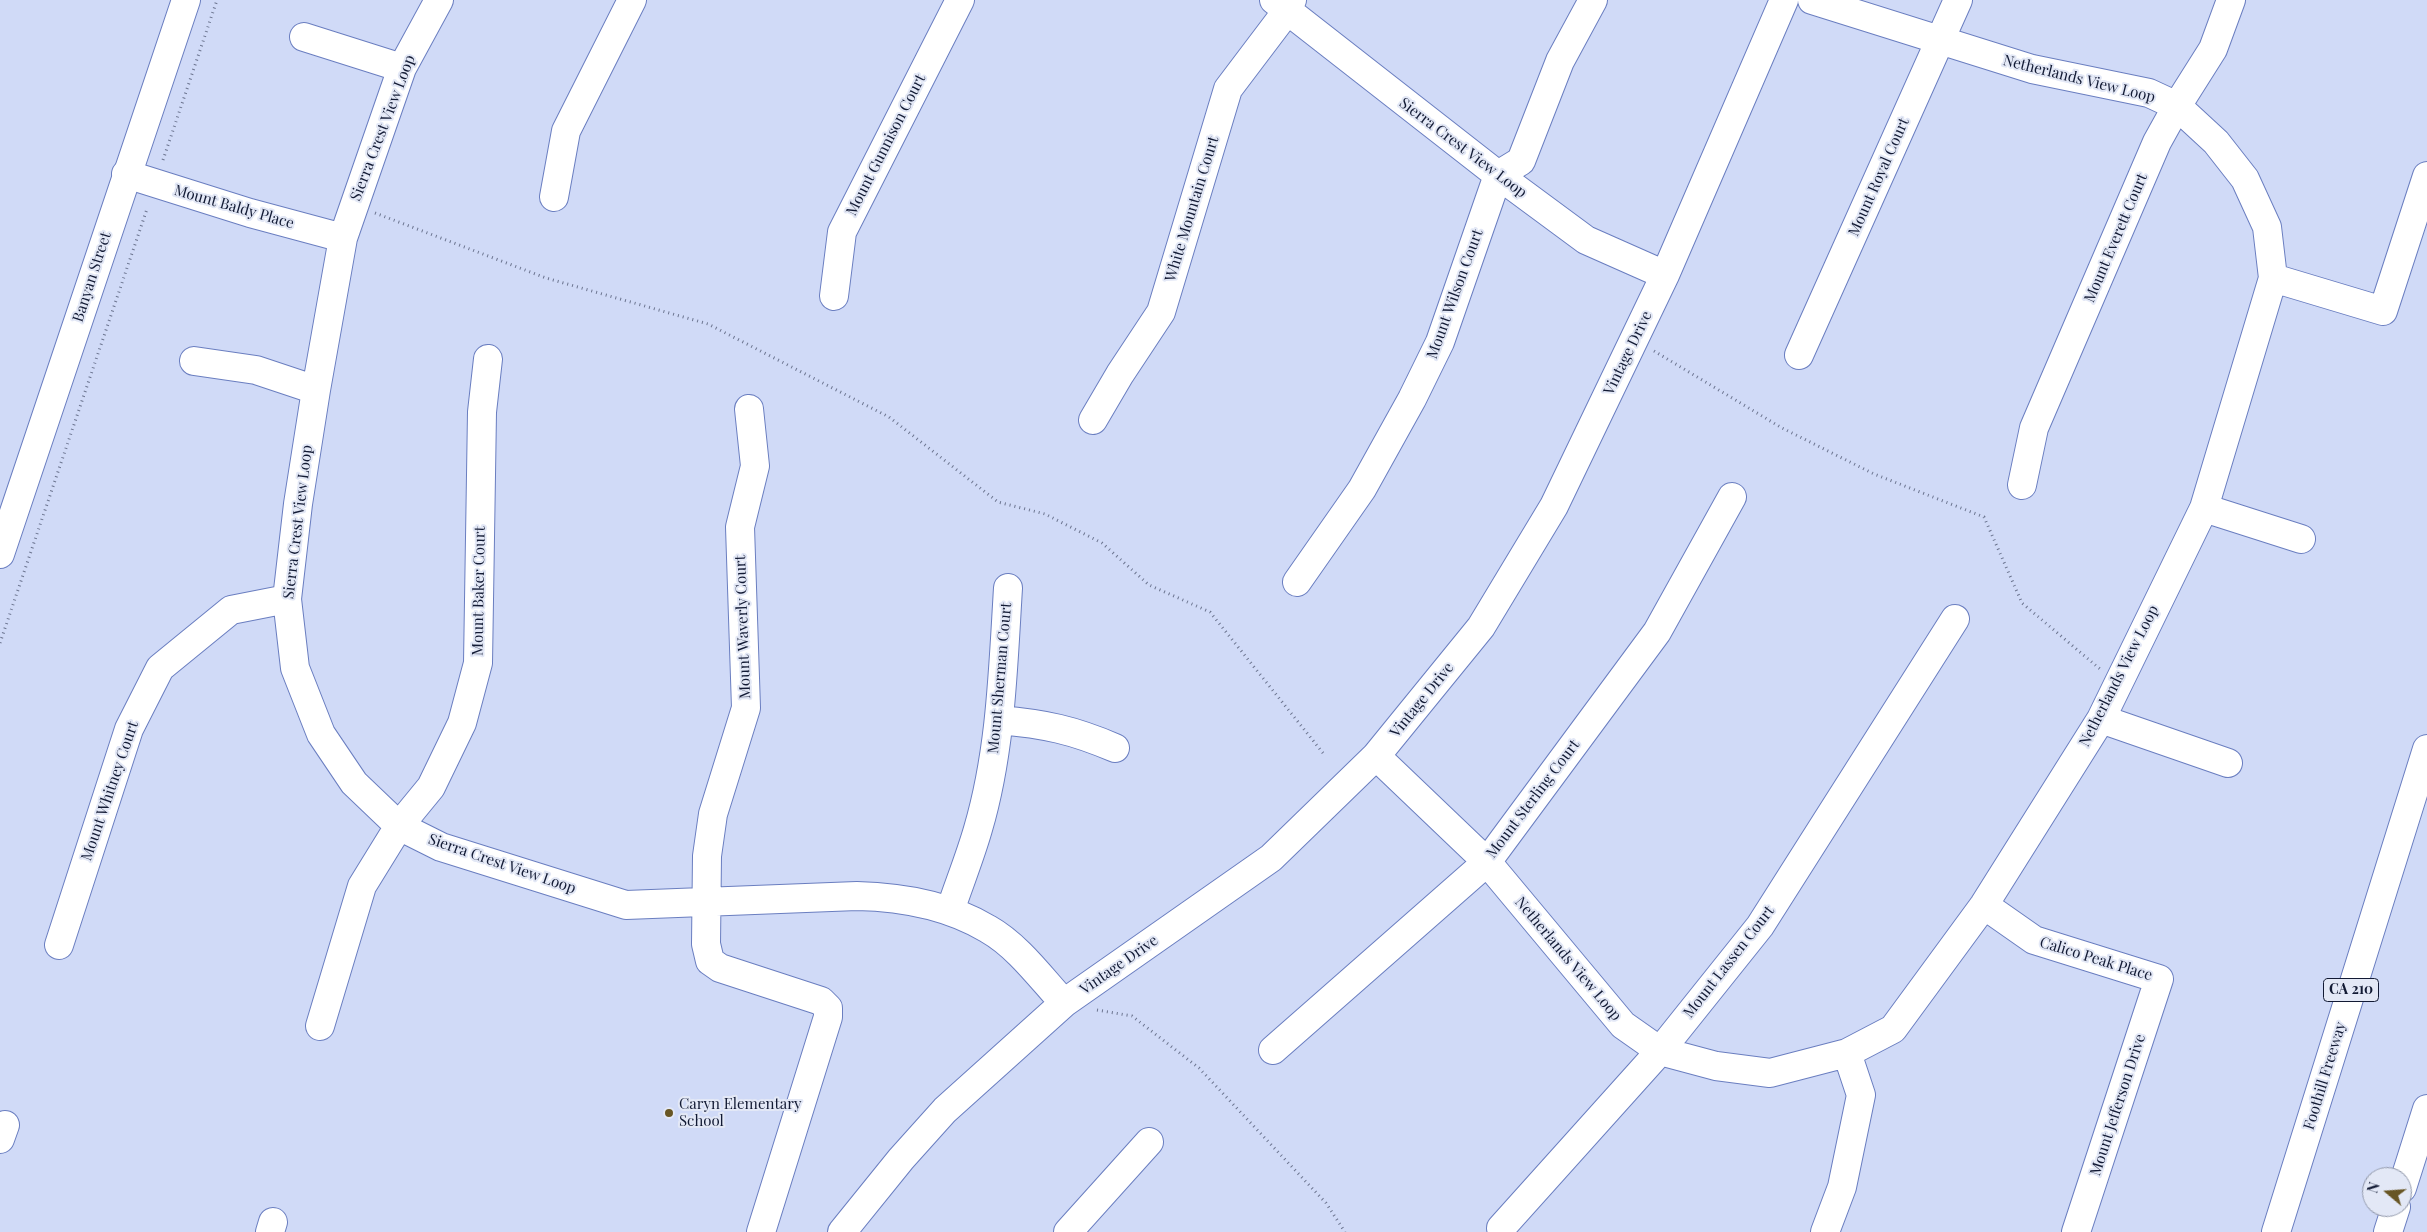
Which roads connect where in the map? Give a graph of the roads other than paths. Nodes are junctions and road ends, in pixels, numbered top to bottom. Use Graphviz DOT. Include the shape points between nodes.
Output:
graph roads {
  1 [pos="186,0"];
  2 [pos="439,0"];
  3 [pos="632,0"];
  4 [pos="960,0"];
  5 [pos="1593,0"];
  6 [pos="1784,0"];
  7 [pos="1812,0"];
  8 [pos="1958,0"];
  9 [pos="2231,0"];
  10 [pos="1284,4"];
  11 [pos="304,37"];
  12 [pos="1940,41"];
  13 [pos="402,68"];
  14 [pos="2176,106"];
  15 [pos="126,174"];
  16 [pos="1498,175"];
  17 [pos="2427,176"];
  18 [pos="554,197"];
  19 [pos="343,238"];
  20 [pos="1665,275"];
  21 [pos="2273,278"];
  22 [pos="834,296"];
  23 [pos="1799,355"];
  24 [pos="488,359"];
  25 [pos="194,362"];
  26 [pos="316,390"];
  27 [pos="749,409"];
  28 [pos="1093,420"];
  29 [pos="2022,485"];
  30 [pos="1732,497"];
  31 [pos="2204,508"];
  32 [pos="2301,540"];
  33 [pos="0,554"];
  34 [pos="1297,582"];
  35 [pos="1008,588"];
  36 [pos="287,599"];
  37 [pos="1955,619"];
  38 [pos="2100,719"];
  39 [pos="999,720"];
  40 [pos="1115,748"];
  41 [pos="2427,749"];
  42 [pos="1376,756"];
  43 [pos="2228,763"];
  44 [pos="399,826"];
  45 [pos="1487,862"];
  46 [pos="707,901"];
  47 [pos="1984,905"];
  48 [pos="950,911"];
  49 [pos="59,945"];
  50 [pos="2159,979"];
  51 [pos="1064,1003"];
  52 [pos="320,1026"];
  53 [pos="1273,1050"];
  54 [pos="1660,1050"];
  55 [pos="1847,1053"];
  56 [pos="2427,1109"];
  57 [pos="1149,1142"];
  58 [pos="2409,1167"];
  59 [pos="2393,1217"];
  60 [pos="1501,1228"];
  61 [pos="761,1232"];
  62 [pos="842,1232"];
  63 [pos="1068,1232"];
  64 [pos="1825,1232"];
  65 [pos="2076,1232"];
  66 [pos="2276,1232"];
  67 [pos="2388,1232"];
  1 -- 15 [label="main road, Banyan Street"];
  2 -- 13 [label="main road, Sierra Crest View Loop"];
  3 -- 18 [label="main road" via="566,132"];
  4 -- 22 [label="main road, Mount Gunnison Court" via="842,232"];
  5 -- 16 [label="main road" via="1560,61 1522,161"];
  6 -- 20 [label="main road, Vintage Drive"];
  7 -- 12 [label="main road, Netherlands View Loop"];
  8 -- 12 [label="main road, Mount Royal Court"];
  9 -- 14 [label="main road, Mount Everett Court" via="2213,49"];
  10 -- 16 [label="main road, Sierra Crest View Loop"];
  10 -- 28 [label="main road, White Mountain Court" via="1228,89 1160,312"];
  11 -- 13 [label="main road"];
  12 -- 14 [label="main road, Netherlands View Loop" via="2032,69 2148,93"];
  12 -- 23 [label="main road, Mount Royal Court"];
  13 -- 19 [label="main road, Sierra Crest View Loop"];
  14 -- 21 [label="main road, Netherlands View Loop" via="2216,142 2245,179 2267,227"];
  14 -- 29 [label="main road, Mount Everett Court" via="2034,428"];
  15 -- 19 [label="main road, Mount Baldy Place" via="250,214"];
  15 -- 33 [label="main road, Banyan Street"];
  16 -- 20 [label="main road, Sierra Crest View Loop" via="1586,240"];
  16 -- 34 [label="main road, Mount Wilson Court" via="1432,359 1362,489"];
  17 -- 21 [label="main road" via="2383,311"];
  19 -- 26 [label="main road, Sierra Crest View Loop"];
  20 -- 42 [label="main road, Vintage Drive" via="1554,506 1481,627"];
  21 -- 31 [label="main road, Netherlands View Loop"];
  24 -- 44 [label="main road, Mount Baker Court" via="482,412 478,663 462,723 435,779"];
  25 -- 26 [label="main road" via="256,370"];
  26 -- 36 [label="main road, Sierra Crest View Loop"];
  27 -- 46 [label="main road, Mount Waverly Court" via="755,466 740,527 746,708 713,814 707,856"];
  30 -- 45 [label="main road, Mount Sterling Court" via="1657,632"];
  31 -- 32 [label="main road"];
  31 -- 38 [label="main road, Netherlands View Loop"];
  35 -- 39 [label="main road, Mount Sherman Court"];
  36 -- 44 [label="main road, Sierra Crest View Loop" via="295,668 321,734 354,783"];
  36 -- 49 [label="main road, Mount Whitney Court" via="231,610 160,668 129,729"];
  37 -- 54 [label="main road, Mount Lassen Court" via="1760,926"];
  38 -- 43 [label="main road"];
  38 -- 47 [label="main road, Netherlands View Loop"];
  39 -- 40 [label="main road" via="1043,724 1080,733"];
  39 -- 48 [label="main road, Mount Sherman Court" via="978,828"];
  41 -- 66 [label="main road, Foothill Freeway / CA 210"];
  42 -- 45 [label="main road, Netherlands View Loop"];
  42 -- 51 [label="main road, Vintage Drive" via="1271,858"];
  44 -- 46 [label="main road, Sierra Crest View Loop" via="441,847 626,905"];
  44 -- 52 [label="main road, Mount Baker Court" via="362,886"];
  45 -- 53 [label="main road, Mount Sterling Court"];
  45 -- 54 [label="main road, Netherlands View Loop" via="1623,1025"];
  46 -- 48 [label="main road, Sierra Crest View Loop" via="892,897"];
  46 -- 61 [label="main road, Mount Waverly Court" via="706,944 710,961 720,968 821,1001 828,1008"];
  47 -- 50 [label="main road, Calico Peak Place" via="2034,940"];
  47 -- 55 [label="main road, Netherlands View Loop" via="1894,1029"];
  48 -- 51 [label="main road, Sierra Crest View Loop" via="989,929 1018,953"];
  50 -- 65 [label="main road, Mount Jefferson Drive"];
  51 -- 62 [label="main road, Vintage Drive" via="945,1110"];
  54 -- 55 [label="main road, Netherlands View Loop" via="1716,1066 1770,1073"];
  54 -- 60 [label="main road, Mount Lassen Court"];
  55 -- 64 [label="main road" via="1861,1095 1842,1187"];
  56 -- 58 [label="main road"];
  57 -- 63 [label="main road"];
  59 -- 67 [label="main road"];
}
